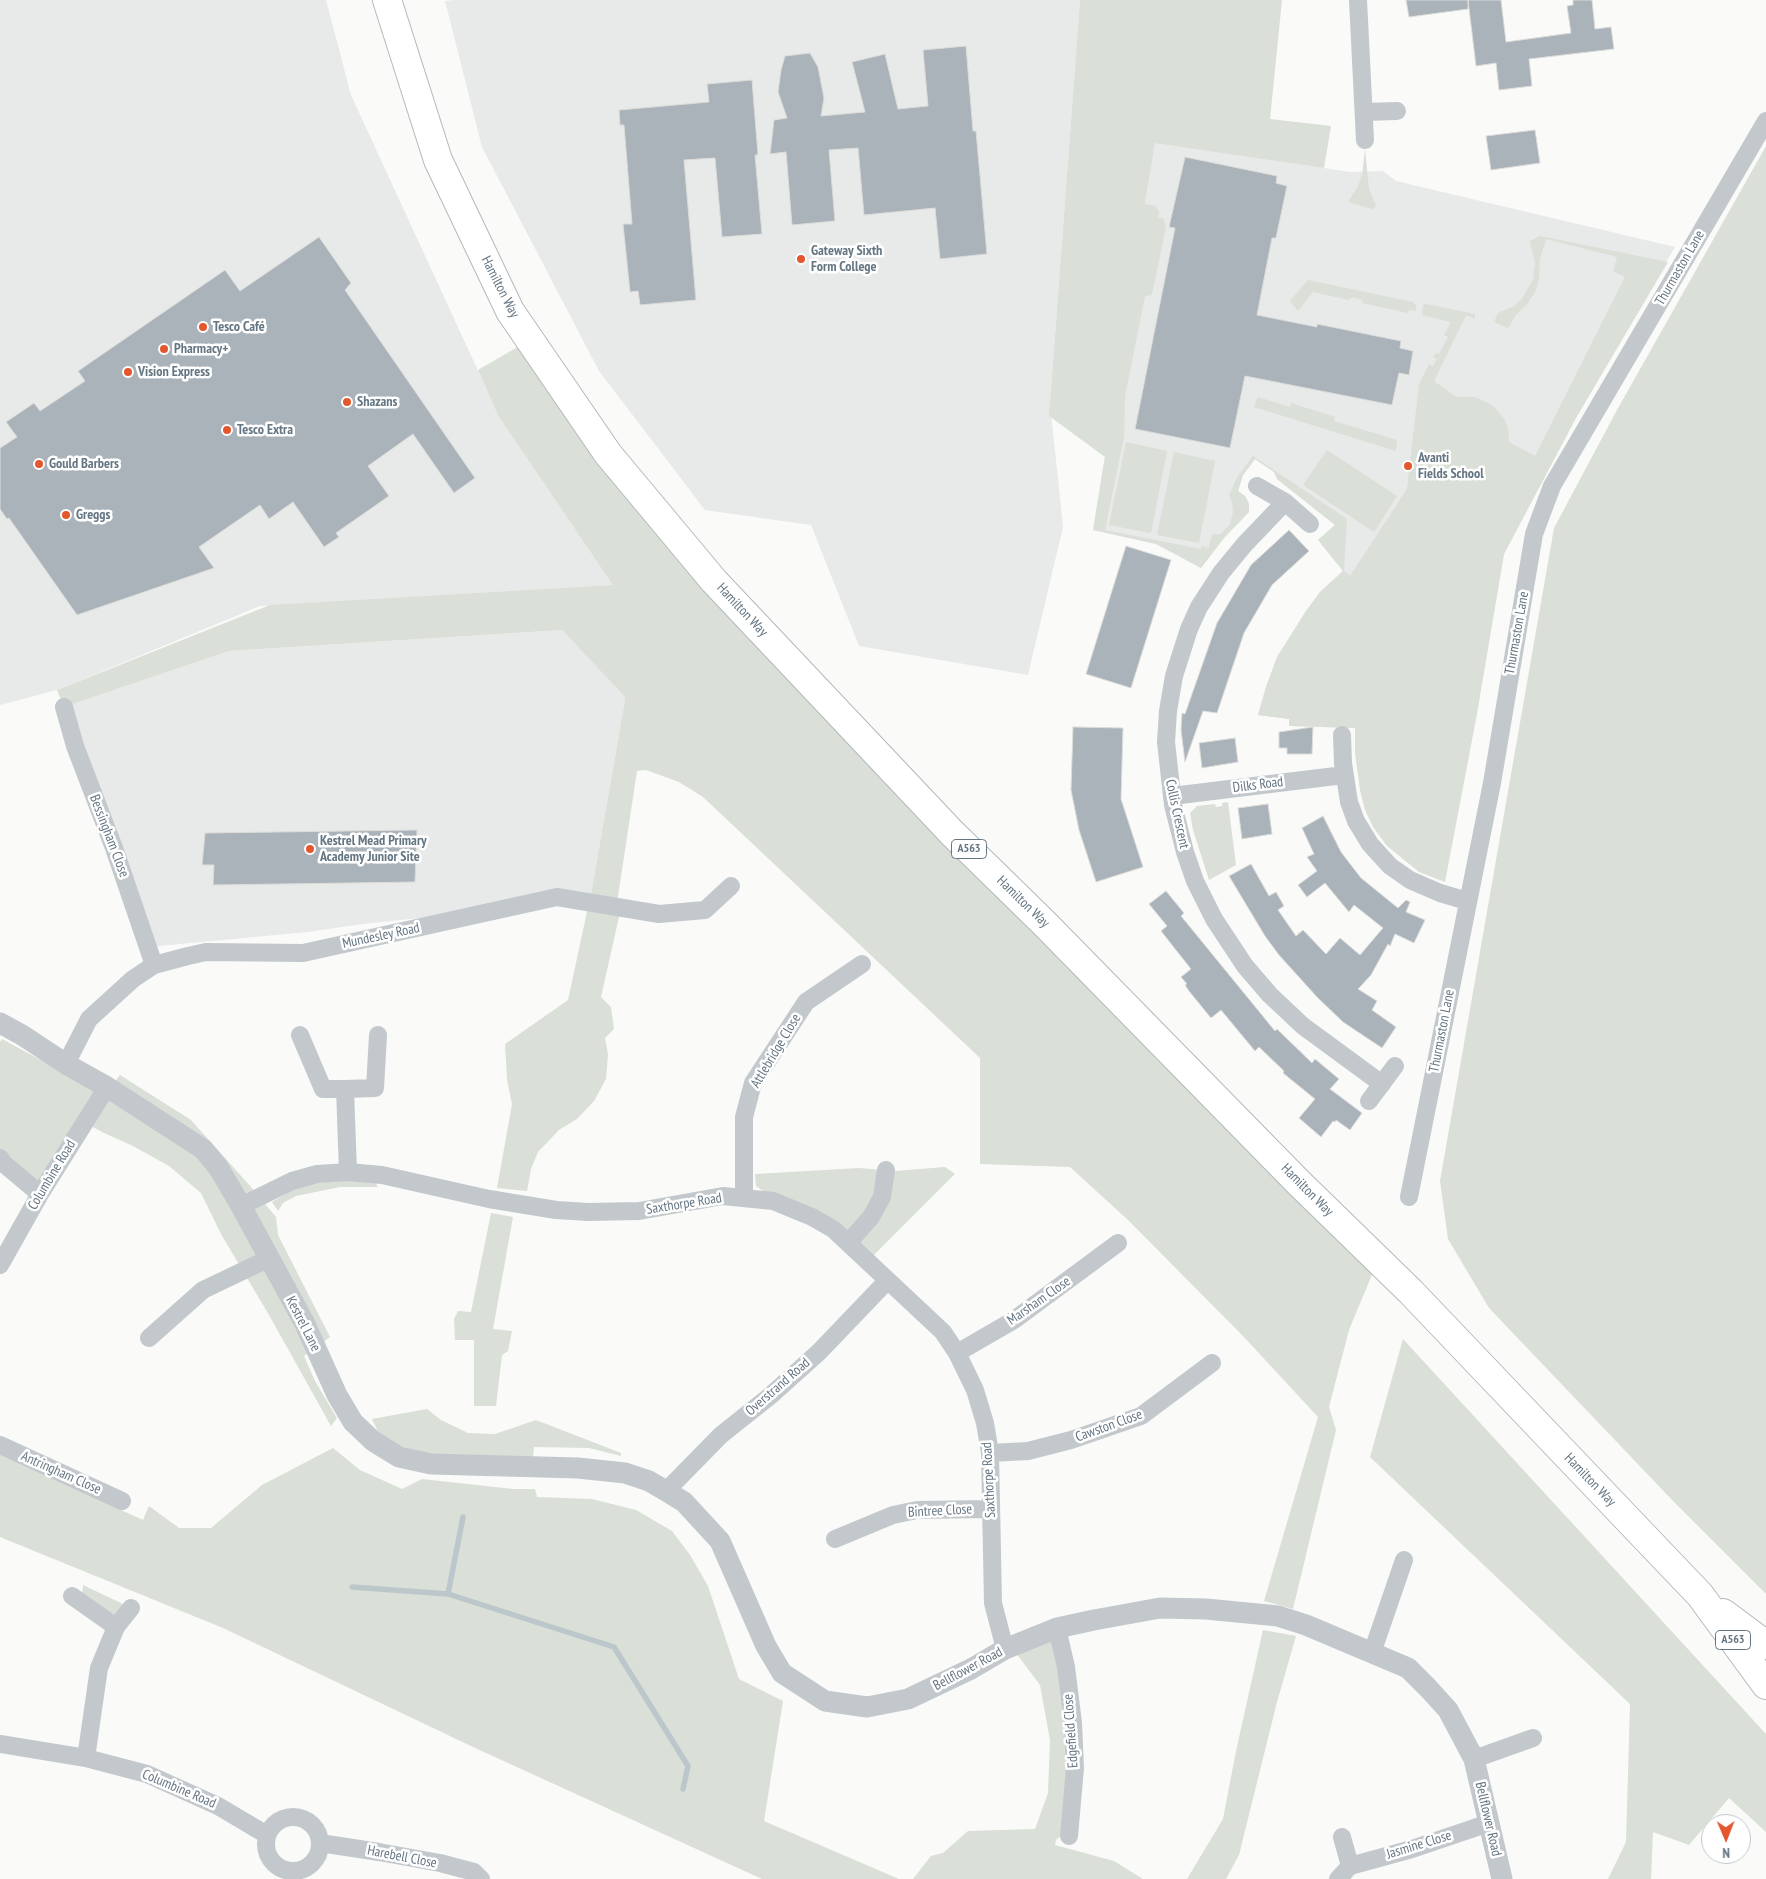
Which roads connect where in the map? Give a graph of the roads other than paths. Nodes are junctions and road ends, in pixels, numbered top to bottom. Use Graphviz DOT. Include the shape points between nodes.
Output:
graph roads {
  1 [pos="386,0"];
  2 [pos="1358,0"];
  3 [pos="1397,110"];
  4 [pos="1364,112"];
  5 [pos="1766,121"];
  6 [pos="1365,140"];
  7 [pos="1257,486"];
  8 [pos="1285,502"];
  9 [pos="1310,524"];
  10 [pos="64,707"];
  11 [pos="1342,735"];
  12 [pos="1344,775"];
  13 [pos="1172,796"];
  14 [pos="731,886"];
  15 [pos="1468,901"];
  16 [pos="862,964"];
  17 [pos="154,965"];
  18 [pos="0,1023"];
  19 [pos="300,1035"];
  20 [pos="378,1035"];
  21 [pos="66,1064"];
  22 [pos="1395,1066"];
  23 [pos="1382,1084"];
  24 [pos="107,1087"];
  25 [pos="345,1090"];
  26 [pos="1369,1101"];
  27 [pos="0,1158"];
  28 [pos="886,1170"];
  29 [pos="348,1172"];
  30 [pos="40,1194"];
  31 [pos="1409,1197"];
  32 [pos="744,1198"];
  33 [pos="241,1206"];
  34 [pos="848,1243"];
  35 [pos="1118,1243"];
  36 [pos="268,1259"];
  37 [pos="0,1265"];
  38 [pos="887,1281"];
  39 [pos="149,1338"];
  40 [pos="957,1353"];
  41 [pos="1212,1363"];
  42 [pos="0,1445"];
  43 [pos="990,1453"];
  44 [pos="666,1492"];
  45 [pos="122,1501"];
  46 [pos="991,1509"];
  47 [pos="835,1539"];
  48 [pos="1404,1560"];
  49 [pos="1700,1595"];
  50 [pos="72,1596"];
  51 [pos="131,1608"];
  52 [pos="116,1627"];
  53 [pos="1057,1628"];
  54 [pos="1766,1645"];
  55 [pos="1005,1649"];
  56 [pos="1372,1653"];
  57 [pos="1766,1685"];
  58 [pos="1533,1738"];
  59 [pos="0,1744"];
  60 [pos="86,1758"];
  61 [pos="1474,1759"];
  62 [pos="1489,1823"];
  63 [pos="267,1835"];
  64 [pos="1069,1836"];
  65 [pos="1342,1838"];
  66 [pos="320,1843"];
  67 [pos="1344,1872"];
  68 [pos="294,1875"];
  69 [pos="481,1879"];
  70 [pos="1502,1879"];
  1 -- 49 [label="highway, Hamilton Way / A563" via="438,160 510,311 608,454 714,581 952,833 1411,1292"];
  2 -- 4 [label="street"];
  3 -- 4 [label="street"];
  4 -- 6 [label="street"];
  5 -- 15 [label="street, Thurmaston Lane" via="1552,486 1534,534 1492,783"];
  7 -- 8 [label="street"];
  8 -- 9 [label="street"];
  8 -- 13 [label="street, Collis Crescent" via="1221,573 1189,629 1174,676 1168,711 1166,742"];
  10 -- 17 [label="street, Bessingham Close"];
  11 -- 12 [label="street"];
  12 -- 13 [label="street, Dilks Road"];
  12 -- 15 [label="street" via="1356,821 1381,858 1399,874 1425,888"];
  13 -- 23 [label="street, Collis Crescent" via="1195,881 1214,919 1245,966 1270,996 1303,1026"];
  14 -- 17 [label="street, Mundesley Road" via="705,910 658,914 557,898 303,953 206,952"];
  15 -- 31 [label="street, Thurmaston Lane"];
  16 -- 32 [label="street, Attlebridge Close" via="806,1002 753,1083 744,1117"];
  17 -- 21 [label="street, Mundesley Road" via="133,979 89,1020"];
  18 -- 21 [label="street, Kestrel Lane"];
  19 -- 25 [label="street" via="323,1089"];
  20 -- 25 [label="street" via="375,1088"];
  21 -- 24 [label="street, Kestrel Lane"];
  22 -- 23 [label="street"];
  23 -- 26 [label="street"];
  24 -- 30 [label="street, Columbine Road"];
  24 -- 33 [label="street, Kestrel Lane" via="203,1150 218,1167"];
  25 -- 29 [label="street"];
  27 -- 30 [label="street"];
  28 -- 34 [label="street" via="882,1197"];
  29 -- 32 [label="street, Saxthorpe Road" via="382,1175 556,1210 639,1211 723,1196"];
  29 -- 33 [label="street, Saxthorpe Road" via="316,1174 292,1181"];
  30 -- 37 [label="street, Columbine Road"];
  32 -- 34 [label="street, Saxthorpe Road" via="773,1201 812,1217 833,1229"];
  33 -- 36 [label="street, Kestrel Lane"];
  34 -- 38 [label="street, Saxthorpe Road"];
  35 -- 40 [label="street, Marsham Close" via="1014,1320"];
  36 -- 39 [label="street" via="203,1290"];
  36 -- 44 [label="street, Kestrel Lane" via="305,1324 353,1422 373,1441 399,1457 431,1464 578,1468 624,1474 649,1481"];
  38 -- 40 [label="street, Saxthorpe Road" via="943,1332"];
  38 -- 44 [label="street, Overstrand Road" via="819,1352 721,1435"];
  40 -- 43 [label="street, Saxthorpe Road" via="975,1390"];
  41 -- 43 [label="street, Cawston Close" via="1141,1416 1028,1451"];
  42 -- 45 [label="street, Antringham Close"];
  43 -- 46 [label="street, Saxthorpe Road"];
  44 -- 55 [label="street, Bellflower Road" via="684,1502 720,1541 766,1646 782,1673 825,1701 867,1707 908,1699"];
  46 -- 47 [label="street, Bintree Close" via="917,1510 893,1515"];
  46 -- 55 [label="street, Saxthorpe Road" via="993,1603"];
  48 -- 56 [label="street"];
  49 -- 54 [label="highway, Hamilton Way / A563"];
  49 -- 57 [label="highway, Hamilton Way / A563"];
  50 -- 52 [label="street"];
  51 -- 52 [label="street"];
  52 -- 60 [label="street" via="99,1668"];
  53 -- 55 [label="street, Bellflower Road"];
  53 -- 56 [label="street, Bellflower Road" via="1160,1608 1206,1609 1278,1616"];
  53 -- 64 [label="street, Edgefield Close" via="1066,1667 1074,1741"];
  56 -- 61 [label="street, Bellflower Road" via="1408,1668 1428,1688 1448,1710"];
  58 -- 61 [label="street"];
  59 -- 60 [label="street, Columbine Road"];
  60 -- 63 [label="street, Columbine Road" via="147,1774 218,1806"];
  61 -- 62 [label="street, Bellflower Road"];
  62 -- 67 [label="street, Jasmine Close"];
  62 -- 70 [label="street, Bellflower Road"];
  63 -- 66 [label="street" via="282,1818 298,1817 312,1824"];
  63 -- 68 [label="street" via="266,1850 270,1859"];
  65 -- 67 [label="street, Jasmine Close"];
  66 -- 68 [label="street" via="313,1862"];
  66 -- 69 [label="street, Harebell Close" via="440,1863 474,1872"];
}
